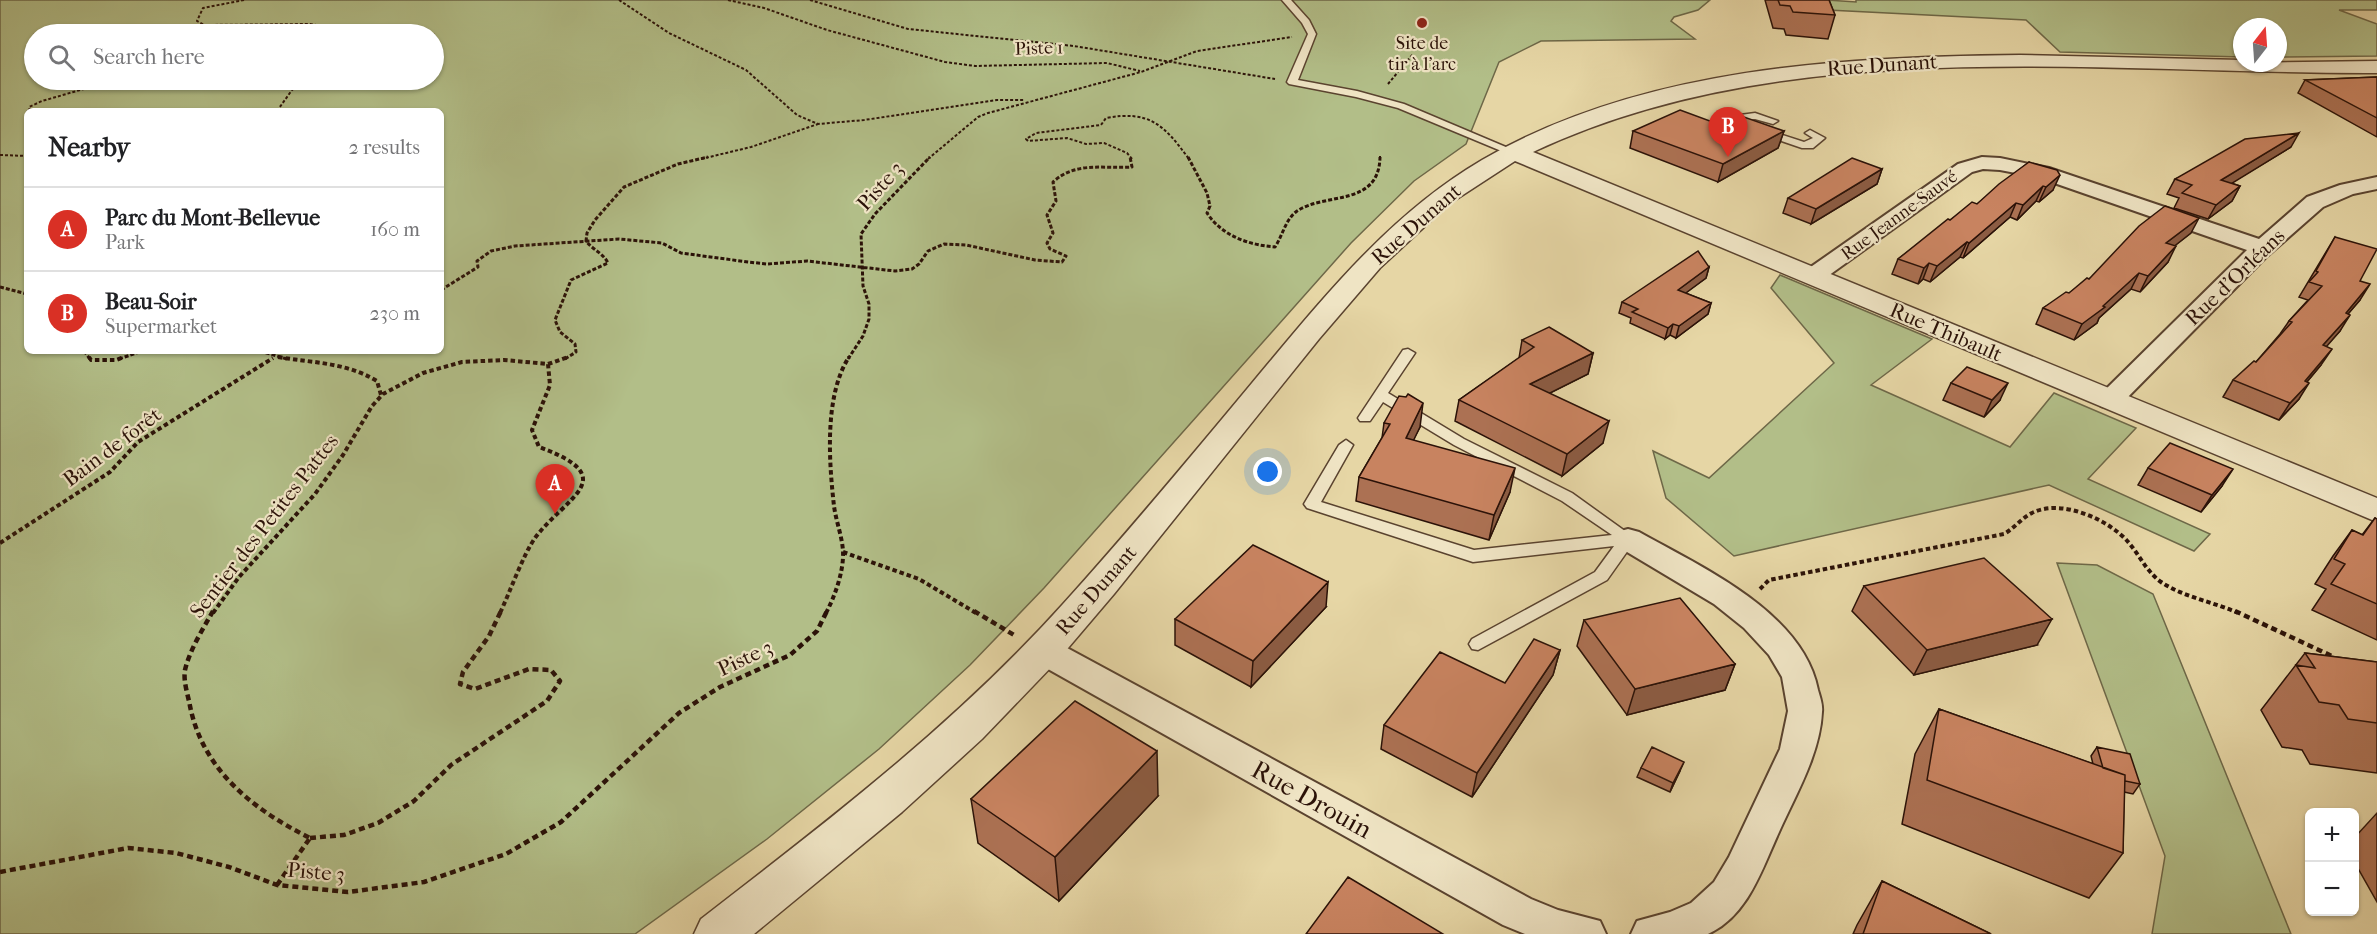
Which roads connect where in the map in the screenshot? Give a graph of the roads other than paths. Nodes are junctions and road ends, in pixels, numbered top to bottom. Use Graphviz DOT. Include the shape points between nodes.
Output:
graph roads {
  1 [pos="1286,0"];
  2 [pos="2377,67"];
  3 [pos="1773,121"];
  4 [pos="1810,133"];
  5 [pos="1515,153"];
  6 [pos="2377,183"];
  7 [pos="2263,248"];
  8 [pos="1813,276"];
  9 [pos="1408,353"];
  10 [pos="1381,394"];
  11 [pos="2110,400"];
  12 [pos="1365,418"];
  13 [pos="1346,445"];
  14 [pos="2377,511"];
  15 [pos="1628,539"];
  16 [pos="1028,643"];
  17 [pos="1478,644"];
  18 [pos="718,934"];
  19 [pos="1585,934"];
  20 [pos="1652,934"];
  1 -- 5 [label="lane" via="1312,34 1292,82 1381,100"];
  2 -- 5 [label="street, Rue Dunant" via="2006,60 1842,67 1757,77 1669,96 1577,125"];
  3 -- 4 [label="lane" via="1755,116 1725,120 1802,145 1809,146 1820,138"];
  5 -- 8 [label="street, Rue Thibault"];
  5 -- 16 [label="street, Rue Dunant" via="1443,196 1354,279 1106,580"];
  6 -- 7 [label="street, Rue d'Orléans" via="2336,192 2315,202"];
  7 -- 8 [label="street, Rue Jeanne-Sauvé" via="2043,172 1982,164 1965,168"];
  7 -- 11 [label="street, Rue d'Orléans"];
  8 -- 11 [label="street, Rue Thibault"];
  9 -- 10 [label="lane"];
  10 -- 12 [label="lane"];
  10 -- 15 [label="lane" via="1458,442 1567,497"];
  11 -- 14 [label="street, Rue Thibault"];
  13 -- 15 [label="lane" via="1312,504 1473,556"];
  15 -- 17 [label="lane" via="1601,576"];
  15 -- 20 [label="street" via="1740,607 1779,643 1793,664 1806,708 1805,729 1728,895 1705,916"];
  16 -- 18 [label="street, Rue Dunant" via="990,708 908,783"];
  16 -- 19 [label="street, Rue Drouin" via="1517,912 1556,928"];
}
